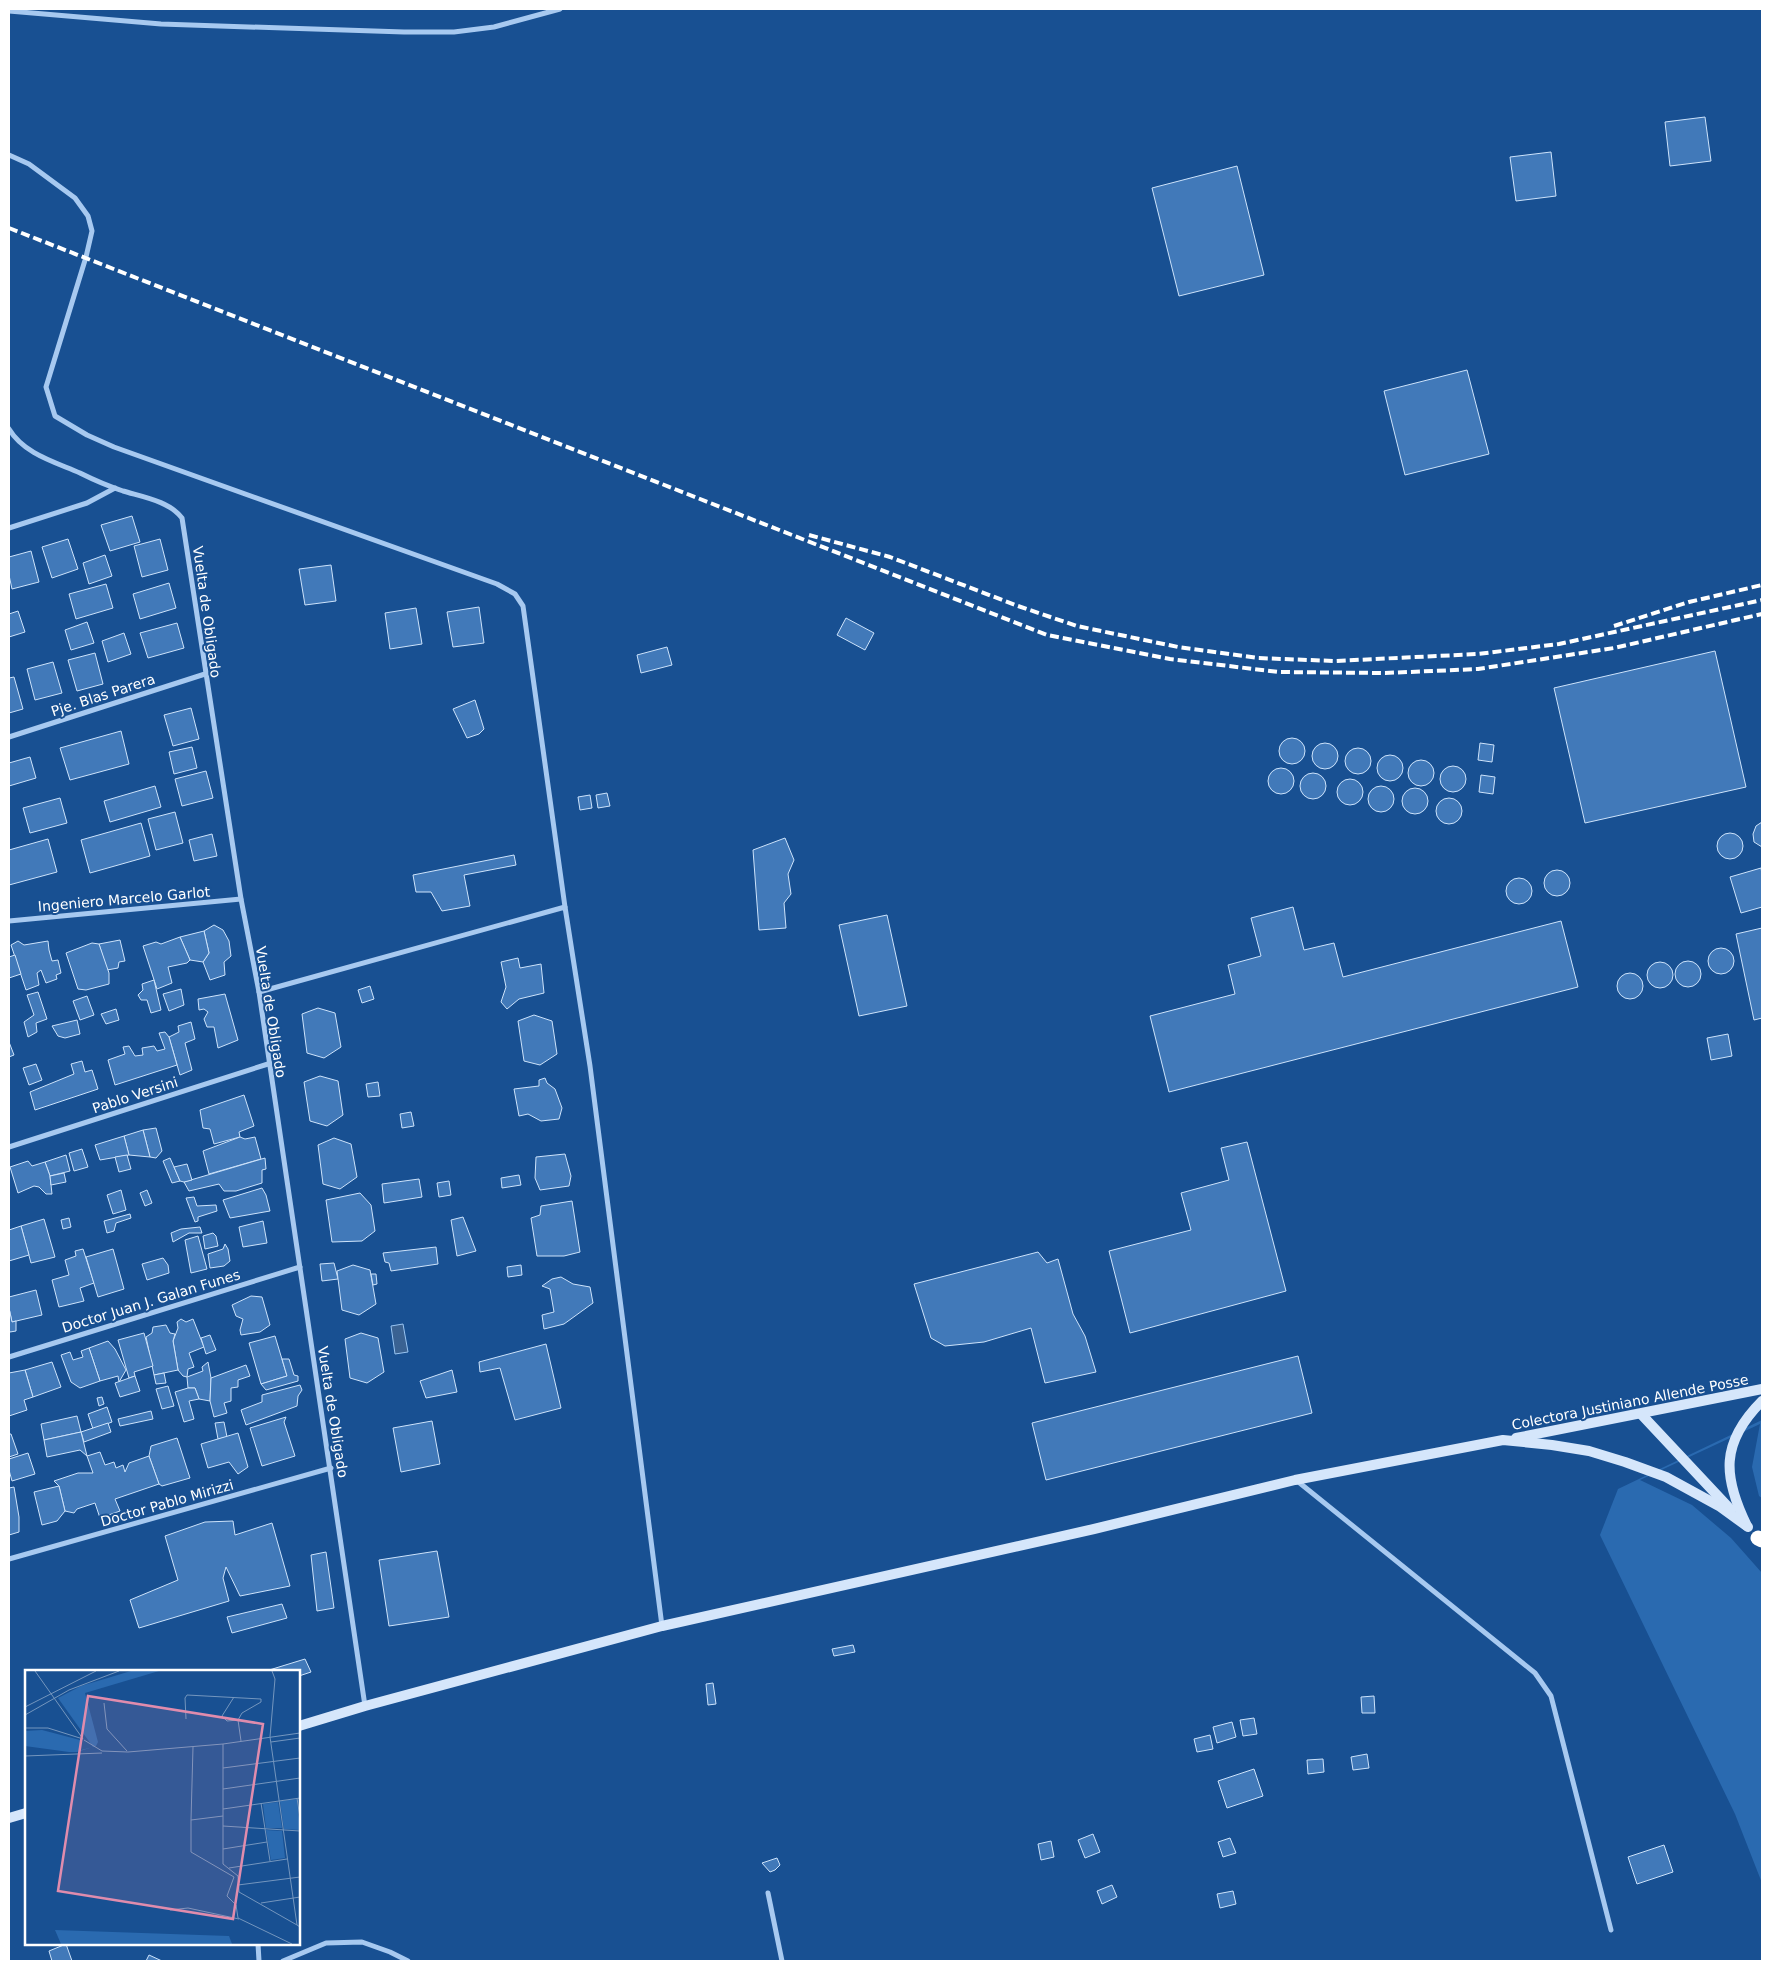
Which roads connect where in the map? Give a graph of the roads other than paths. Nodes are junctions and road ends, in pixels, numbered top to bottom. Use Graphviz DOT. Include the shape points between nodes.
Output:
graph roads {
  1 [pos="560,9"];
  2 [pos="9,11"];
  3 [pos="9,155"];
  4 [pos="9,429"];
  5 [pos="115,488"];
  6 [pos="9,528"];
  7 [pos="205,674"];
  8 [pos="9,736"];
  9 [pos="241,899"];
  10 [pos="565,907"];
  11 [pos="9,921"];
  12 [pos="259,992"];
  13 [pos="268,1064"];
  14 [pos="9,1147"];
  15 [pos="300,1268"];
  16 [pos="9,1357"];
  17 [pos="1762,1389"];
  18 [pos="1762,1401"];
  19 [pos="1642,1414"];
  20 [pos="1503,1440"];
  21 [pos="331,1468"];
  22 [pos="1295,1480"];
  23 [pos="1758,1537"];
  24 [pos="9,1559"];
  25 [pos="662,1626"];
  26 [pos="365,1706"];
  27 [pos="300,1726"];
  28 [pos="25,1812"];
  29 [pos="9,1818"];
  30 [pos="768,1893"];
  31 [pos="1612,1930"];
  32 [pos="258,1945"];
  33 [pos="259,1961"];
  34 [pos="283,1961"];
  35 [pos="408,1961"];
  36 [pos="782,1961"];
  1 -- 2 [label="street" via="494,27 454,32 161,24"];
  3 -- 10 [label="street" via="29,164 75,198 88,216 92,231 46,387 55,416 114,447 497,584 515,594 523,606"];
  4 -- 5 [label="street, Vuelta de Obligado" via="20,443 38,455"];
  5 -- 6 [label="street" via="87,503"];
  5 -- 7 [label="street, Vuelta de Obligado" via="165,504 182,518"];
  7 -- 8 [label="street, Pje. Blas Parera"];
  7 -- 9 [label="street, Vuelta de Obligado"];
  9 -- 11 [label="street, Ingeniero Marcelo Garlot"];
  9 -- 12 [label="street, Vuelta de Obligado"];
  10 -- 12 [label="street"];
  10 -- 25 [label="street" via="591,1075"];
  12 -- 13 [label="street, Vuelta de Obligado"];
  13 -- 14 [label="street, Pablo Versini"];
  13 -- 15 [label="street, Vuelta de Obligado"];
  15 -- 16 [label="street, Doctor Juan J. Galan Funes"];
  15 -- 21 [label="street, Vuelta de Obligado"];
  17 -- 19 [label="main road, Colectora Justiniano Allende Posse"];
  18 -- 23 [label="main road" via="1748,1416 1733,1445 1729,1478 1734,1496"];
  19 -- 20 [label="main road, Colectora Justiniano Allende Posse"];
  19 -- 23 [label="main road"];
  20 -- 22 [label="main road, Colectora Justiniano Allende Posse"];
  20 -- 23 [label="main road" via="1590,1452 1666,1477 1719,1506"];
  21 -- 24 [label="street, Doctor Pablo Mirizzi"];
  21 -- 26 [label="street, Vuelta de Obligado"];
  22 -- 25 [label="main road, Colectora Justiniano Allende Posse" via="1094,1529"];
  22 -- 31 [label="street" via="1535,1673 1551,1696"];
  25 -- 26 [label="main road, Colectora Justiniano Allende Posse"];
  26 -- 27 [label="main road, Colectora Justiniano Allende Posse"];
  28 -- 29 [label="main road"];
  30 -- 36 [label="street"];
  32 -- 33 [label="street"];
  34 -- 35 [label="street" via="326,1942 362,1942"];
}
